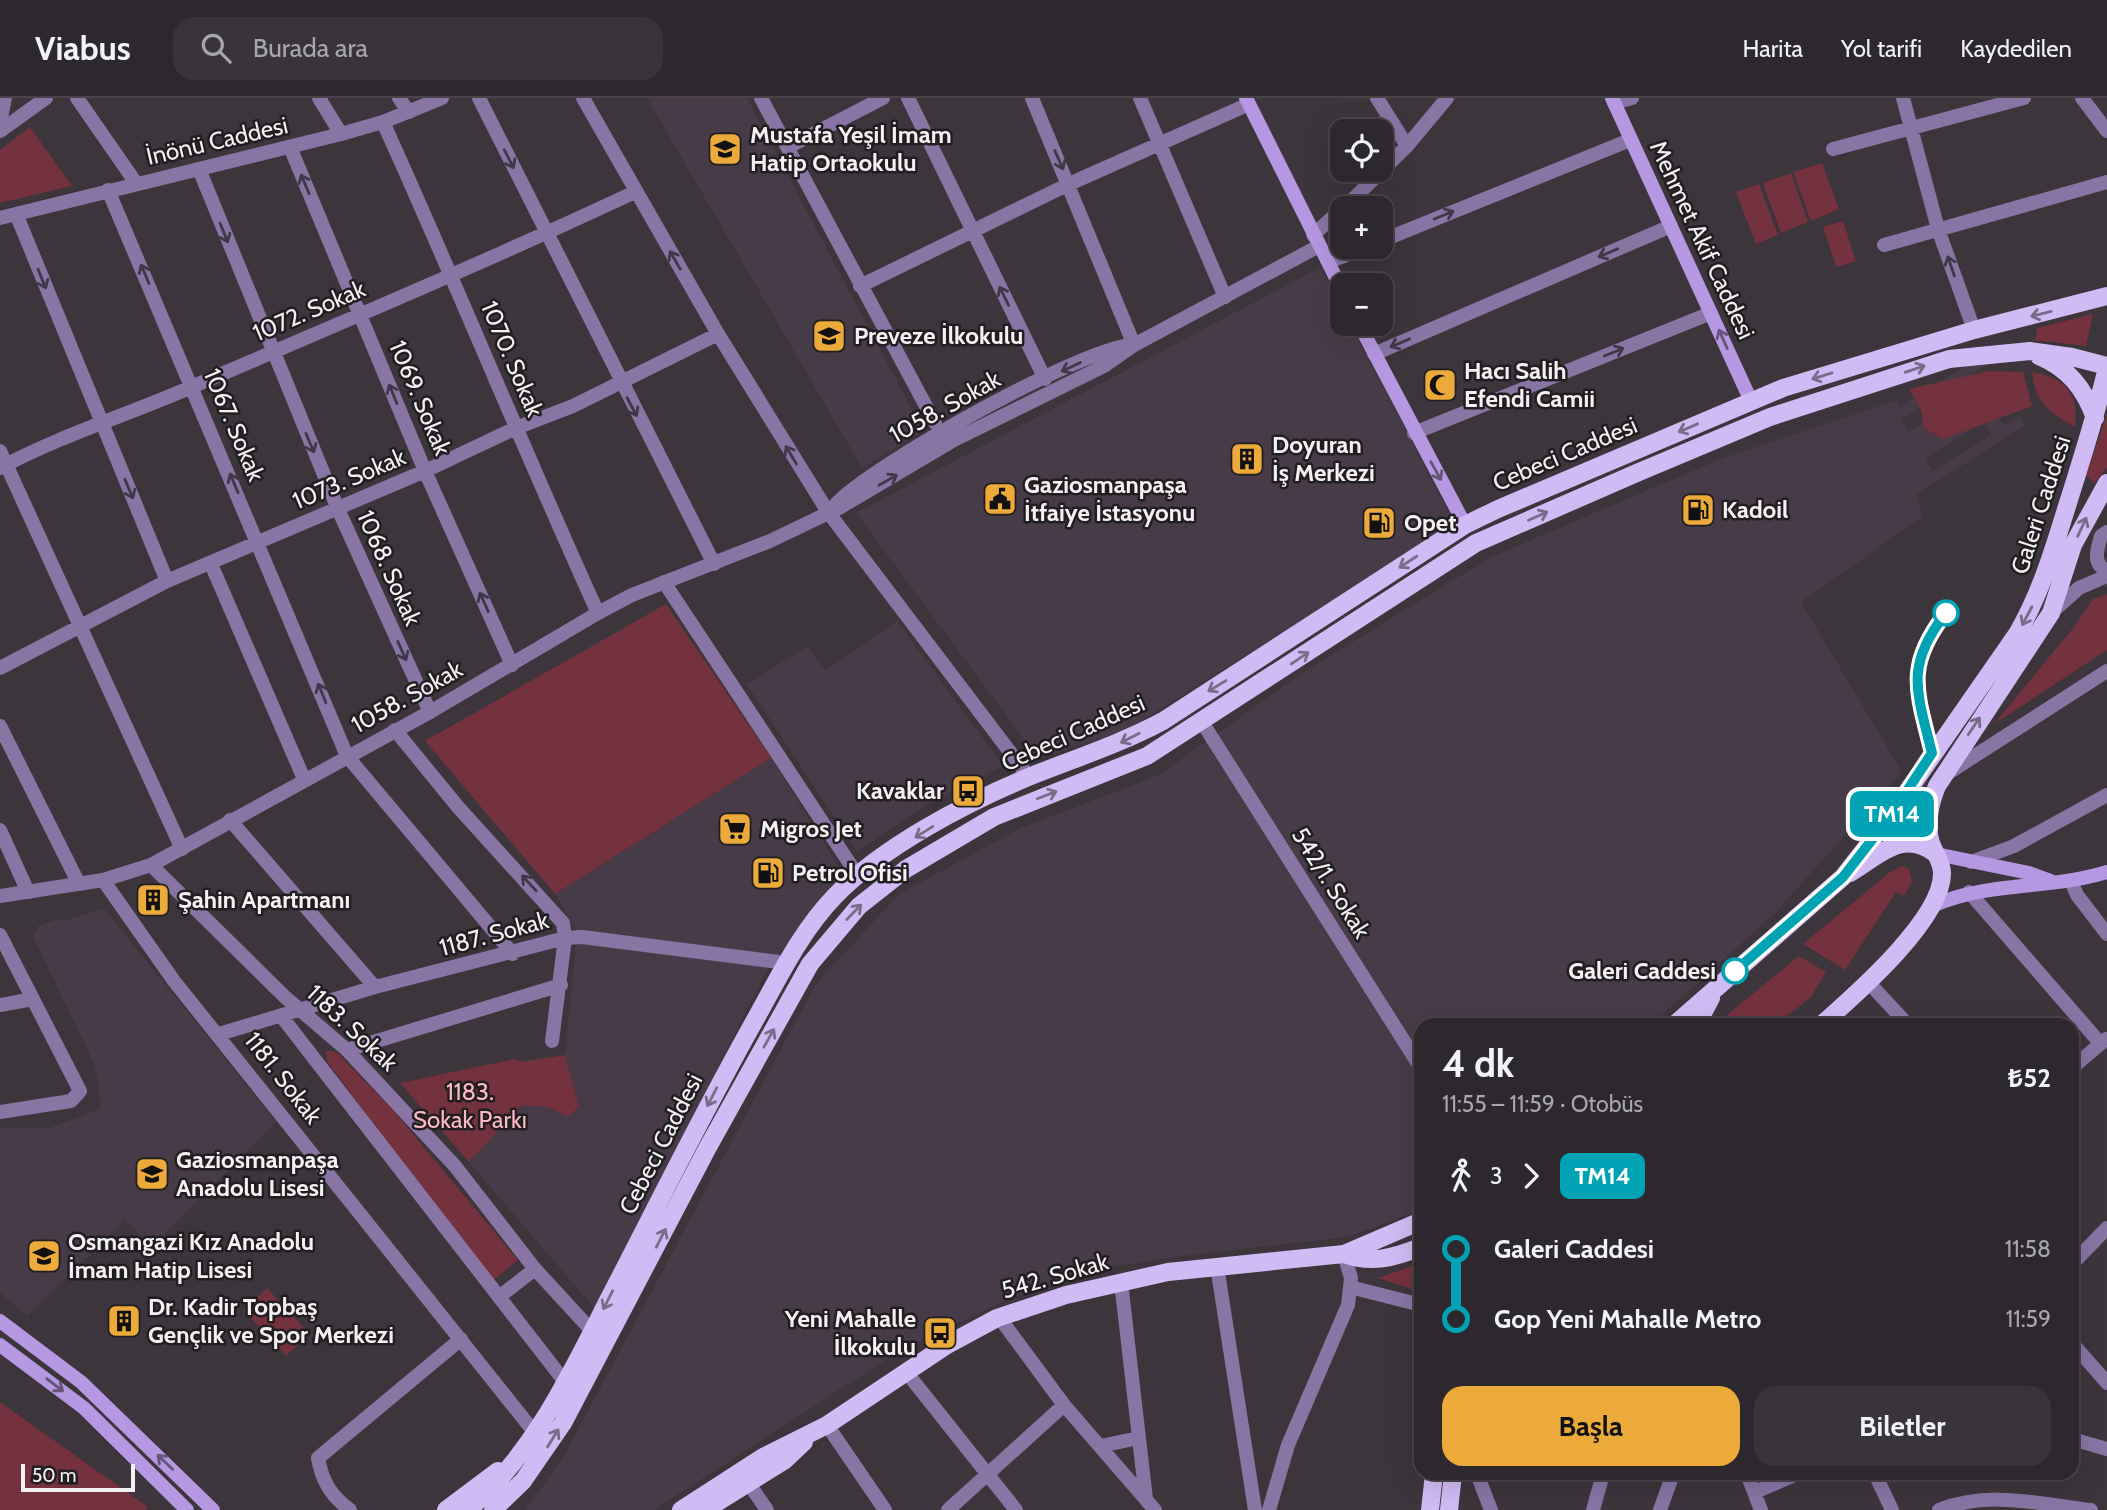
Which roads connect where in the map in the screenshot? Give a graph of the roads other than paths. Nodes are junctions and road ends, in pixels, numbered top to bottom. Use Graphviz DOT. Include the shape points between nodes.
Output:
graph roads {
  1 [pos="5,98"];
  2 [pos="46,98"];
  3 [pos="77,98"];
  4 [pos="319,98"];
  5 [pos="399,98"];
  6 [pos="442,98"];
  7 [pos="479,98"];
  8 [pos="583,98"];
  9 [pos="761,98"];
  10 [pos="883,98"];
  11 [pos="908,98"];
  12 [pos="1032,98"];
  13 [pos="1140,98"];
  14 [pos="1377,98"];
  15 [pos="1447,98"];
  16 [pos="1632,98"];
  17 [pos="1903,98"];
  18 [pos="2024,98"];
  19 [pos="2082,98"];
  20 [pos="1613,100"];
  21 [pos="1247,101"];
  22 [pos="409,112"];
  23 [pos="383,122"];
  24 [pos="0,123"];
  25 [pos="1911,129"];
  26 [pos="0,131"];
  27 [pos="2107,131"];
  28 [pos="341,134"];
  29 [pos="1630,140"];
  30 [pos="1160,142"];
  31 [pos="1407,146"];
  32 [pos="290,147"];
  33 [pos="788,147"];
  34 [pos="1833,149"];
  35 [pos="199,169"];
  36 [pos="2107,182"];
  37 [pos="136,183"];
  38 [pos="1069,184"];
  39 [pos="108,190"];
  40 [pos="635,192"];
  41 [pos="1356,196"];
  42 [pos="17,216"];
  43 [pos="0,218"];
  44 [pos="1330,224"];
  45 [pos="1671,226"];
  46 [pos="1938,229"];
  47 [pos="547,233"];
  48 [pos="973,233"];
  49 [pos="1393,236"];
  50 [pos="1316,241"];
  51 [pos="1884,245"];
  52 [pos="1336,259"];
  53 [pos="1329,262"];
  54 [pos="1334,273"];
  55 [pos="453,276"];
  56 [pos="860,286"];
  57 [pos="2107,296"];
  58 [pos="1225,297"];
  59 [pos="1711,313"];
  60 [pos="360,314"];
  61 [pos="1973,330"];
  62 [pos="718,334"];
  63 [pos="1365,336"];
  64 [pos="1134,345"];
  65 [pos="2107,349"];
  66 [pos="2030,351"];
  67 [pos="272,352"];
  68 [pos="1374,354"];
  69 [pos="2107,359"];
  70 [pos="2107,367"];
  71 [pos="620,384"];
  72 [pos="1048,385"];
  73 [pos="193,387"];
  74 [pos="1751,401"];
  75 [pos="2095,418"];
  76 [pos="100,422"];
  77 [pos="516,428"];
  78 [pos="1735,432"];
  79 [pos="1415,433"];
  80 [pos="941,434"];
  81 [pos="0,451"];
  82 [pos="3,466"];
  83 [pos="425,471"];
  84 [pos="2107,483"];
  85 [pos="338,509"];
  86 [pos="828,512"];
  87 [pos="1465,525"];
  88 [pos="2107,532"];
  89 [pos="259,542"];
  90 [pos="1476,543"];
  91 [pos="211,564"];
  92 [pos="714,564"];
  93 [pos="2107,573"];
  94 [pos="167,581"];
  95 [pos="664,582"];
  96 [pos="598,613"];
  97 [pos="2051,613"];
  98 [pos="79,624"];
  99 [pos="512,665"];
  100 [pos="0,668"];
  101 [pos="2107,671"];
  102 [pos="1189,703"];
  103 [pos="429,712"];
  104 [pos="1202,722"];
  105 [pos="0,726"];
  106 [pos="395,730"];
  107 [pos="348,756"];
  108 [pos="1029,777"];
  109 [pos="1941,777"];
  110 [pos="304,779"];
  111 [pos="2107,795"];
  112 [pos="230,820"];
  113 [pos="0,830"];
  114 [pos="183,849"];
  115 [pos="1936,854"];
  116 [pos="1971,862"];
  117 [pos="151,864"];
  118 [pos="2107,872"];
  119 [pos="858,876"];
  120 [pos="1843,877"];
  121 [pos="103,880"];
  122 [pos="2071,881"];
  123 [pos="2052,882"];
  124 [pos="79,884"];
  125 [pos="28,892"];
  126 [pos="1969,892"];
  127 [pos="0,896"];
  128 [pos="1932,906"];
  129 [pos="2107,934"];
  130 [pos="0,935"];
  131 [pos="565,938"];
  132 [pos="513,954"];
  133 [pos="790,957"];
  134 [pos="810,964"];
  135 [pos="1869,983"];
  136 [pos="561,985"];
  137 [pos="1720,986"];
  138 [pos="374,987"];
  139 [pos="33,999"];
  140 [pos="0,1005"];
  141 [pos="302,1009"];
  142 [pos="282,1017"];
  143 [pos="1682,1018"];
  144 [pos="1701,1018"];
  145 [pos="1830,1018"];
  146 [pos="1902,1018"];
  147 [pos="219,1034"];
  148 [pos="552,1041"];
  149 [pos="2104,1041"];
  150 [pos="347,1050"];
  151 [pos="1414,1057"];
  152 [pos="2079,1062"];
  153 [pos="0,1112"];
  154 [pos="1414,1224"];
  155 [pos="2107,1228"];
  156 [pos="1414,1249"];
  157 [pos="1344,1254"];
  158 [pos="2079,1257"];
  159 [pos="1217,1265"];
  160 [pos="535,1269"];
  161 [pos="1121,1282"];
  162 [pos="1350,1287"];
  163 [pos="499,1297"];
  164 [pos="1414,1304"];
  165 [pos="999,1317"];
  166 [pos="0,1321"];
  167 [pos="592,1331"];
  168 [pos="461,1339"];
  169 [pos="0,1345"];
  170 [pos="2079,1351"];
  171 [pos="907,1373"];
  172 [pos="565,1382"];
  173 [pos="2107,1383"];
  174 [pos="1064,1405"];
  175 [pos="827,1425"];
  176 [pos="535,1433"];
  177 [pos="811,1434"];
  178 [pos="1138,1438"];
  179 [pos="2079,1441"];
  180 [pos="1101,1446"];
  181 [pos="2107,1449"];
  182 [pos="523,1452"];
  183 [pos="987,1474"];
  184 [pos="1433,1480"];
  185 [pos="1452,1480"];
  186 [pos="1479,1480"];
  187 [pos="1601,1480"];
  188 [pos="1671,1480"];
  189 [pos="1750,1480"];
  190 [pos="1783,1480"];
  191 [pos="1878,1480"];
  192 [pos="749,1484"];
  193 [pos="1755,1492"];
  194 [pos="510,1501"];
  195 [pos="1151,1505"];
  196 [pos="187,1510"];
  197 [pos="213,1510"];
  198 [pos="350,1510"];
  199 [pos="446,1510"];
  200 [pos="468,1510"];
  201 [pos="493,1510"];
  202 [pos="681,1510"];
  203 [pos="705,1510"];
  204 [pos="767,1510"];
  205 [pos="885,1510"];
  206 [pos="948,1510"];
  207 [pos="1016,1510"];
  208 [pos="1255,1510"];
  209 [pos="1269,1510"];
  210 [pos="1430,1510"];
  211 [pos="1448,1510"];
  212 [pos="1491,1510"];
  213 [pos="1593,1510"];
  214 [pos="1660,1510"];
  215 [pos="1761,1510"];
  216 [pos="1892,1510"];
  217 [pos="1939,1510"];
  218 [pos="2088,1510"];
  1 -- 24 [label="street"];
  2 -- 26 [label="street"];
  3 -- 37 [label="street"];
  4 -- 28 [label="street"];
  5 -- 22 [label="street"];
  6 -- 22 [label="street, İnönü Caddesi"];
  7 -- 47 [label="street, one-way"];
  8 -- 40 [label="street"];
  9 -- 33 [label="street"];
  10 -- 33 [label="street"];
  11 -- 48 [label="street"];
  12 -- 38 [label="street, one-way"];
  13 -- 30 [label="street"];
  14 -- 31 [label="street"];
  15 -- 31 [label="street, 1058. Sokak"];
  16 -- 20 [label="street"];
  17 -- 25 [label="street"];
  18 -- 25 [label="street"];
  19 -- 27 [label="street"];
  20 -- 29 [label="main road, Mehmet Akif Caddesi"];
  21 -- 30 [label="street"];
  21 -- 50 [label="main road"];
  22 -- 23 [label="street, İnönü Caddesi"];
  23 -- 28 [label="street, İnönü Caddesi"];
  23 -- 55 [label="street, 1070. Sokak"];
  25 -- 34 [label="street"];
  25 -- 46 [label="street"];
  28 -- 32 [label="street, İnönü Caddesi"];
  29 -- 45 [label="main road, Mehmet Akif Caddesi"];
  49 -- 29 [label="street, one-way"];
  30 -- 38 [label="street"];
  30 -- 58 [label="street"];
  31 -- 41 [label="street, 1058. Sokak"];
  32 -- 35 [label="street, İnönü Caddesi"];
  60 -- 32 [label="street, 1069. Sokak, one-way"];
  33 -- 56 [label="street"];
  35 -- 37 [label="street, İnönü Caddesi"];
  35 -- 67 [label="street, 1068. Sokak, one-way"];
  36 -- 46 [label="street"];
  37 -- 39 [label="street, İnönü Caddesi"];
  38 -- 48 [label="street"];
  38 -- 64 [label="street"];
  39 -- 42 [label="street, İnönü Caddesi"];
  73 -- 39 [label="street, 1067. Sokak, one-way"];
  40 -- 47 [label="street, 1072. Sokak"];
  62 -- 40 [label="street, one-way"];
  42 -- 43 [label="street, İnönü Caddesi"];
  42 -- 76 [label="street, one-way"];
  44 -- 50 [label="street, 1058. Sokak"];
  45 -- 59 [label="main road, Mehmet Akif Caddesi"];
  45 -- 68 [label="street, one-way"];
  46 -- 51 [label="street"];
  61 -- 46 [label="street, one-way"];
  47 -- 55 [label="street, 1072. Sokak"];
  47 -- 71 [label="street"];
  48 -- 56 [label="street"];
  72 -- 48 [label="street, one-way"];
  50 -- 53 [label="main road"];
  50 -- 58 [label="street, 1058. Sokak"];
  52 -- 53 [label="street"];
  53 -- 54 [label="main road"];
  55 -- 60 [label="street, 1072. Sokak"];
  55 -- 77 [label="street, 1070. Sokak"];
  56 -- 80 [label="street"];
  57 -- 61 [label="main road, Cebeci Caddesi, one-way"];
  58 -- 64 [label="street, 1058. Sokak"];
  74 -- 59 [label="main road, Mehmet Akif Caddesi, one-way"];
  79 -- 59 [label="street, one-way"];
  60 -- 67 [label="street, 1072. Sokak"];
  83 -- 60 [label="street, 1069. Sokak, one-way"];
  61 -- 74 [label="main road, Cebeci Caddesi, one-way"];
  62 -- 71 [label="street, 1073. Sokak"];
  86 -- 62 [label="street, one-way"];
  63 -- 68 [label="main road"];
  64 -- 72 [label="street, 1058. Sokak" via="1104,366"];
  65 -- 69 [label="main road"];
  66 -- 70 [label="main road, Cebeci Caddesi"];
  66 -- 75 [label="main road" via="2075,379"];
  78 -- 66 [label="main road, Cebeci Caddesi, one-way" via="1928,364 1972,354"];
  67 -- 73 [label="street, 1072. Sokak"];
  67 -- 85 [label="street, 1068. Sokak, one-way"];
  68 -- 79 [label="main road"];
  70 -- 75 [label="main road, Galeri Caddesi"];
  71 -- 77 [label="street, 1073. Sokak"];
  71 -- 92 [label="street, one-way"];
  72 -- 80 [label="street, 1058. Sokak"];
  73 -- 76 [label="street, 1072. Sokak"];
  89 -- 73 [label="street, 1067. Sokak, one-way"];
  74 -- 78 [label="main road" via="1748,415"];
  74 -- 87 [label="main road, Cebeci Caddesi, one-way"];
  75 -- 120 [label="main road, Galeri Caddesi, one-way" via="2030,612 1889,818"];
  76 -- 82 [label="street, 1072. Sokak"];
  76 -- 94 [label="street, one-way"];
  77 -- 83 [label="street, 1073. Sokak"];
  77 -- 96 [label="street, 1070. Sokak"];
  90 -- 78 [label="main road, Cebeci Caddesi, one-way"];
  79 -- 87 [label="main road, one-way"];
  80 -- 86 [label="street, 1058. Sokak"];
  81 -- 82 [label="street"];
  82 -- 98 [label="street"];
  83 -- 85 [label="street, 1073. Sokak"];
  99 -- 83 [label="street, 1069. Sokak, one-way"];
  97 -- 84 [label="main road, Galeri Caddesi, one-way" via="2073,545"];
  85 -- 89 [label="street, 1073. Sokak"];
  85 -- 103 [label="street, 1068. Sokak, one-way"];
  86 -- 92 [label="street, 1058. Sokak"];
  86 -- 108 [label="street"];
  87 -- 90 [label="main road"];
  87 -- 102 [label="main road, Cebeci Caddesi, one-way"];
  88 -- 93 [label="street" via="2101,536 2096,559"];
  89 -- 91 [label="street, 1073. Sokak"];
  107 -- 89 [label="street, 1067. Sokak, one-way"];
  104 -- 90 [label="main road, Cebeci Caddesi, one-way"];
  91 -- 94 [label="street, 1073. Sokak"];
  91 -- 110 [label="street"];
  92 -- 95 [label="street, 1058. Sokak"];
  93 -- 97 [label="street" via="2079,588"];
  94 -- 98 [label="street, 1073. Sokak"];
  95 -- 96 [label="street, 1058. Sokak"];
  95 -- 119 [label="street"];
  96 -- 99 [label="street, 1058. Sokak"];
  109 -- 97 [label="main road, Galeri Caddesi, one-way"];
  98 -- 100 [label="street, 1073. Sokak"];
  98 -- 114 [label="street"];
  99 -- 103 [label="street, 1058. Sokak"];
  101 -- 109 [label="street"];
  102 -- 104 [label="main road"];
  102 -- 108 [label="main road, Cebeci Caddesi, one-way" via="1125,741"];
  103 -- 106 [label="street, 1058. Sokak"];
  134 -- 104 [label="main road, Cebeci Caddesi, one-way" via="859,906 906,869 994,817 1147,756"];
  104 -- 151 [label="street, 542/1. Sokak"];
  105 -- 124 [label="street"];
  106 -- 107 [label="street, 1058. Sokak"];
  131 -- 106 [label="street, one-way" via="556,912 458,807"];
  107 -- 110 [label="street, 1058. Sokak"];
  107 -- 132 [label="street, 1067. Sokak"];
  108 -- 119 [label="main road, Cebeci Caddesi, one-way" via="944,819"];
  109 -- 115 [label="main road, Galeri Caddesi" via="1930,810 1929,837"];
  110 -- 112 [label="street, 1058. Sokak"];
  111 -- 116 [label="street" via="2005,851"];
  112 -- 114 [label="street, 1058. Sokak"];
  112 -- 138 [label="street"];
  113 -- 125 [label="street"];
  114 -- 117 [label="street, 1058. Sokak"];
  115 -- 116 [label="main road"];
  115 -- 120 [label="main road" via="1916,843 1896,843"];
  115 -- 128 [label="main road, Galeri Caddesi" via="1942,877"];
  116 -- 123 [label="main road"];
  117 -- 121 [label="street, 1058. Sokak"];
  117 -- 141 [label="street, 1183. Sokak"];
  118 -- 122 [label="main road"];
  119 -- 133 [label="main road, Cebeci Caddesi" via="834,897"];
  120 -- 137 [label="main road, Galeri Caddesi"];
  121 -- 124 [label="street, 1058. Sokak"];
  121 -- 147 [label="street, 1181. Sokak" via="174,981"];
  122 -- 123 [label="main road"];
  122 -- 129 [label="street"];
  123 -- 126 [label="main road"];
  124 -- 125 [label="street, 1058. Sokak"];
  125 -- 127 [label="street, 1058. Sokak"];
  126 -- 128 [label="main road"];
  126 -- 149 [label="street"];
  128 -- 135 [label="main road, Galeri Caddesi"];
  130 -- 139 [label="street"];
  131 -- 132 [label="street, 1187. Sokak"];
  131 -- 133 [label="street, 1187. Sokak"];
  131 -- 136 [label="street"];
  132 -- 138 [label="street, 1187. Sokak"];
  133 -- 134 [label="main road"];
  133 -- 167 [label="main road, Cebeci Caddesi, one-way" via="723,1076"];
  194 -- 134 [label="main road, Cebeci Caddesi, one-way" via="563,1423"];
  135 -- 145 [label="main road, Galeri Caddesi"];
  135 -- 146 [label="street"];
  136 -- 148 [label="street"];
  136 -- 150 [label="street"];
  137 -- 143 [label="main road, Galeri Caddesi"];
  137 -- 144 [label="main road"];
  138 -- 141 [label="street, 1187. Sokak"];
  139 -- 140 [label="street"];
  139 -- 153 [label="street" via="77,1082 78,1096 59,1104"];
  141 -- 142 [label="street, 1187. Sokak"];
  141 -- 150 [label="street, 1183. Sokak"];
  142 -- 147 [label="street, 1187. Sokak"];
  142 -- 163 [label="street"];
  147 -- 168 [label="street, 1181. Sokak"];
  149 -- 152 [label="street"];
  150 -- 160 [label="street, 1183. Sokak" via="455,1166"];
  154 -- 157 [label="main road"];
  155 -- 158 [label="street"];
  156 -- 157 [label="main road" via="1379,1261"];
  157 -- 159 [label="main road, 542. Sokak"];
  157 -- 162 [label="street"];
  159 -- 161 [label="main road, 542. Sokak"];
  159 -- 208 [label="street"];
  160 -- 163 [label="street"];
  160 -- 167 [label="street, 1183. Sokak"];
  161 -- 165 [label="main road, 542. Sokak"];
  161 -- 178 [label="street"];
  162 -- 164 [label="street"];
  162 -- 209 [label="street" via="1348,1306 1288,1445"];
  163 -- 172 [label="street"];
  165 -- 171 [label="main road, 542. Sokak"];
  165 -- 174 [label="street"];
  197 -- 166 [label="main road, one-way" via="81,1382"];
  167 -- 172 [label="main road, Cebeci Caddesi"];
  168 -- 176 [label="street, 1181. Sokak"];
  168 -- 198 [label="street" via="318,1458 321,1477 336,1500"];
  169 -- 196 [label="main road, one-way" via="84,1408"];
  170 -- 173 [label="street"];
  171 -- 175 [label="main road, 542. Sokak"];
  171 -- 183 [label="street"];
  172 -- 176 [label="main road, Cebeci Caddesi"];
  174 -- 180 [label="street"];
  174 -- 183 [label="street"];
  175 -- 177 [label="main road, 542. Sokak"];
  175 -- 205 [label="street"];
  176 -- 182 [label="main road, Cebeci Caddesi"];
  177 -- 192 [label="main road, 542. Sokak" via="785,1460"];
  177 -- 202 [label="main road, 542. Sokak" via="763,1457"];
  178 -- 180 [label="street"];
  178 -- 195 [label="street"];
  179 -- 181 [label="street"];
  180 -- 195 [label="street"];
  182 -- 199 [label="main road"];
  182 -- 200 [label="main road, Cebeci Caddesi" via="502,1480"];
  183 -- 206 [label="street"];
  183 -- 207 [label="street"];
  184 -- 210 [label="main road"];
  185 -- 211 [label="main road"];
  186 -- 212 [label="street"];
  187 -- 213 [label="street"];
  188 -- 214 [label="street"];
  189 -- 193 [label="street"];
  190 -- 193 [label="street"];
  191 -- 216 [label="street"];
  192 -- 203 [label="main road, 542. Sokak"];
  192 -- 204 [label="street"];
  193 -- 215 [label="street"];
  194 -- 201 [label="main road, Cebeci Caddesi"];
  217 -- 218 [label="street" via="1982,1499 2010,1499"];
}
